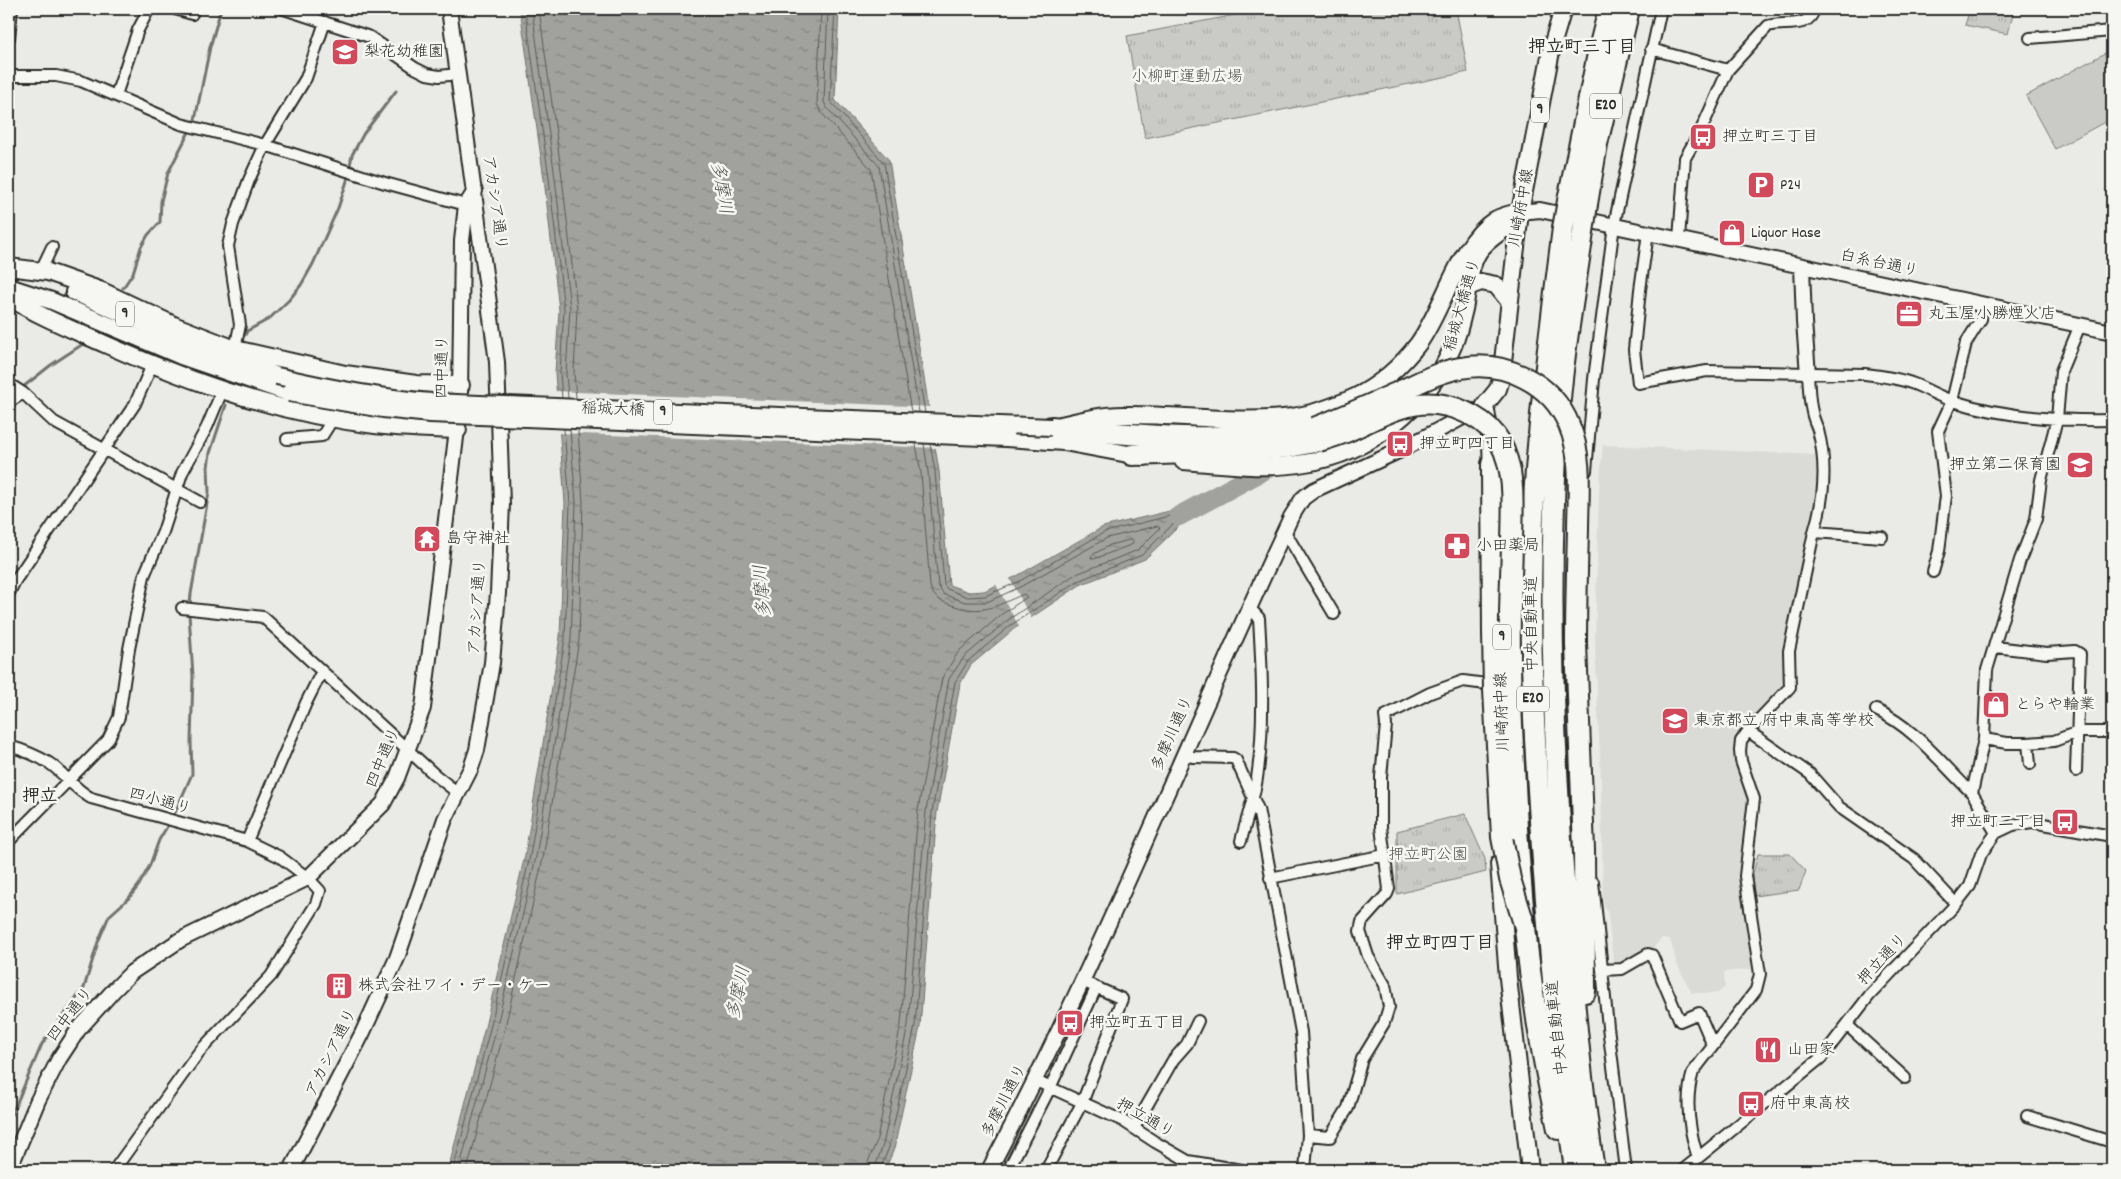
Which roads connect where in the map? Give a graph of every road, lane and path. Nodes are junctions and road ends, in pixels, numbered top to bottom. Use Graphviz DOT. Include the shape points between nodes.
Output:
graph roads {
  1 [pos="12,9"];
  2 [pos="149,9"];
  3 [pos="175,9"];
  4 [pos="284,9"];
  5 [pos="449,9"];
  6 [pos="1563,9"];
  7 [pos="1609,9"];
  8 [pos="1629,9"];
  9 [pos="1661,9"];
  10 [pos="1814,9"];
  11 [pos="192,14"];
  12 [pos="325,22"];
  13 [pos="2112,32"];
  14 [pos="9,38"];
  15 [pos="2030,38"];
  16 [pos="1651,49"];
  17 [pos="1728,70"];
  18 [pos="458,74"];
  19 [pos="9,76"];
  20 [pos="116,95"];
  21 [pos="266,145"];
  22 [pos="475,191"];
  23 [pos="1578,203"];
  24 [pos="466,205"];
  25 [pos="1520,212"];
  26 [pos="1614,225"];
  27 [pos="1573,230"];
  28 [pos="1648,233"];
  29 [pos="1679,239"];
  30 [pos="52,247"];
  31 [pos="1802,266"];
  32 [pos="9,267"];
  33 [pos="41,270"];
  34 [pos="9,279"];
  35 [pos="9,286"];
  36 [pos="1468,287"];
  37 [pos="9,296"];
  38 [pos="1508,300"];
  39 [pos="1980,304"];
  40 [pos="2080,325"];
  41 [pos="2112,332"];
  42 [pos="152,365"];
  43 [pos="233,370"];
  44 [pos="1808,374"];
  45 [pos="9,384"];
  46 [pos="416,384"];
  47 [pos="460,384"];
  48 [pos="23,394"];
  49 [pos="1952,401"];
  50 [pos="9,402"];
  51 [pos="1485,405"];
  52 [pos="330,418"];
  53 [pos="2057,419"];
  54 [pos="2112,420"];
  55 [pos="406,428"];
  56 [pos="458,430"];
  57 [pos="1049,434"];
  58 [pos="287,439"];
  59 [pos="105,450"];
  60 [pos="1132,455"];
  61 [pos="1492,464"];
  62 [pos="176,490"];
  63 [pos="200,502"];
  64 [pos="1284,530"];
  65 [pos="1814,532"];
  66 [pos="1882,537"];
  67 [pos="1933,572"];
  68 [pos="12,579"];
  69 [pos="9,593"];
  70 [pos="1249,607"];
  71 [pos="182,608"];
  72 [pos="1334,614"];
  73 [pos="1995,647"];
  74 [pos="322,671"];
  75 [pos="1486,684"];
  76 [pos="1876,710"];
  77 [pos="1748,730"];
  78 [pos="2078,732"];
  79 [pos="2112,732"];
  80 [pos="1984,739"];
  81 [pos="2028,743"];
  82 [pos="9,746"];
  83 [pos="408,749"];
  84 [pos="1184,754"];
  85 [pos="1497,757"];
  86 [pos="2030,764"];
  87 [pos="2076,771"];
  88 [pos="69,780"];
  89 [pos="1972,793"];
  90 [pos="459,794"];
  91 [pos="1253,796"];
  92 [pos="1996,833"];
  93 [pos="2112,836"];
  94 [pos="9,840"];
  95 [pos="247,841"];
  96 [pos="1241,841"];
  97 [pos="1385,855"];
  98 [pos="308,878"];
  99 [pos="1270,878"];
  100 [pos="1956,904"];
  101 [pos="1524,927"];
  102 [pos="1602,970"];
  103 [pos="1082,981"];
  104 [pos="1096,988"];
  105 [pos="1198,1021"];
  106 [pos="1848,1026"];
  107 [pos="1713,1046"];
  108 [pos="1906,1078"];
  109 [pos="1036,1081"];
  110 [pos="1050,1088"];
  111 [pos="1082,1103"];
  112 [pos="2027,1116"];
  113 [pos="1134,1128"];
  114 [pos="1308,1135"];
  115 [pos="2112,1142"];
  116 [pos="1698,1158"];
  117 [pos="9,1170"];
  118 [pos="114,1170"];
  119 [pos="291,1170"];
  120 [pos="989,1170"];
  121 [pos="1008,1170"];
  122 [pos="1046,1170"];
  123 [pos="1242,1170"];
  124 [pos="1305,1170"];
  125 [pos="1530,1170"];
  126 [pos="1564,1170"];
  127 [pos="1575,1170"];
  128 [pos="1594,1170"];
  129 [pos="1604,1170"];
  130 [pos="1626,1170"];
  131 [pos="1683,1170"];
  1 -- 14 [label="street"];
  2 -- 20 [label="street" via="138,30"];
  3 -- 11 [label="street"];
  4 -- 12 [label="street"];
  5 -- 18 [label="street, アカシア通り"];
  6 -- 25 [label="main road, 川崎府中線 / 9" via="1552,46"];
  7 -- 23 [label="highway, E20" via="1597,58"];
  8 -- 23 [label="highway, E20" via="1597,144"];
  9 -- 16 [label="street"];
  10 -- 17 [label="street" via="1814,13 1801,24 1768,26"];
  12 -- 18 [label="street" via="370,37 427,74"];
  12 -- 21 [label="street" via="306,78"];
  13 -- 15 [label="street"];
  16 -- 17 [label="street"];
  16 -- 26 [label="street"];
  17 -- 29 [label="street" via="1685,158"];
  18 -- 22 [label="street, アカシア通り"];
  19 -- 20 [label="street" via="56,76 81,81"];
  20 -- 21 [label="street" via="181,124"];
  21 -- 24 [label="street"];
  21 -- 43 [label="street" via="249,180 228,246 240,325"];
  22 -- 24 [label="street, 四中通り"];
  22 -- 90 [label="street, アカシア通り" via="497,362 502,504 492,663 477,750"];
  23 -- 27 [label="highway, bridge"];
  24 -- 47 [label="street, 四中通り" via="462,241"];
  25 -- 26 [label="street, 白糸台通り" via="1540,210"];
  25 -- 36 [label="main road, 稲城大橋通り / 9" via="1509,226 1479,251"];
  25 -- 38 [label="main road, 川崎府中線 / 9"];
  25 -- 57 [label="main road, 稲城大橋通り / 9" via="1496,219 1475,239 1419,344 1381,381 1356,397 1308,414 1284,418 1110,415"];
  26 -- 28 [label="street, 白糸台通り"];
  26 -- 102 [label="street" via="1594,379 1583,514 1581,650 1587,800"];
  27 -- 127 [label="highway, 中央自動車道 / E20" via="1540,415 1533,518 1532,667 1552,966"];
  27 -- 128 [label="highway, 中央自動車道 / E20" via="1552,519 1551,602 1562,854"];
  28 -- 29 [label="street, 白糸台通り"];
  28 -- 44 [label="street" via="1634,350 1638,383 1707,371"];
  29 -- 31 [label="street, 白糸台通り"];
  30 -- 33 [label="street"];
  31 -- 39 [label="street, 白糸台通り"];
  31 -- 44 [label="street"];
  32 -- 33 [label="main road"];
  32 -- 43 [label="main road, 9" via="94,300 187,342"];
  33 -- 43 [label="main road" via="102,291 176,326"];
  34 -- 43 [label="main road, 9" via="57,294"];
  35 -- 43 [label="main road, 9" via="135,337"];
  36 -- 38 [label="main road" via="1481,282 1496,285"];
  36 -- 60 [label="main road, 稲城大橋通り / 9" via="1458,331 1447,360 1427,391 1396,422 1355,448 1304,464 1253,465"];
  37 -- 42 [label="main road" via="33,312"];
  37 -- 43 [label="main road, 9" via="76,319 179,364"];
  38 -- 51 [label="main road, 川崎府中線 / 9" via="1498,389"];
  39 -- 40 [label="street, 白糸台通り"];
  39 -- 49 [label="street" via="1981,319 1966,343"];
  40 -- 41 [label="street, 白糸台通り"];
  40 -- 53 [label="street" via="2061,371"];
  42 -- 43 [label="main road"];
  42 -- 59 [label="street" via="134,404"];
  43 -- 46 [label="main road" via="345,374"];
  43 -- 52 [label="main road" via="285,408"];
  43 -- 57 [label="main road, 稲城大橋 / 9, bridge" via="278,376 336,390 432,402"];
  43 -- 57 [label="main road, 稲城大橋 / 9, bridge" via="289,393 430,414"];
  43 -- 62 [label="street"];
  44 -- 49 [label="street" via="1888,376"];
  44 -- 65 [label="street" via="1824,486"];
  45 -- 48 [label="street"];
  46 -- 47 [label="main road"];
  46 -- 55 [label="street" via="420,396 418,418"];
  47 -- 56 [label="street, 四中通り"];
  48 -- 50 [label="street"];
  48 -- 59 [label="street" via="54,422"];
  49 -- 53 [label="street" via="2013,415"];
  49 -- 67 [label="street" via="1938,431 1946,496 1940,551"];
  51 -- 61 [label="main road, 川崎府中線 / 9"];
  51 -- 64 [label="street, 多摩川通り" via="1450,426 1308,494 1299,502"];
  51 -- 85 [label="main road, 川崎府中線 / 9" via="1502,441 1507,492"];
  52 -- 55 [label="main road"];
  52 -- 58 [label="street" via="322,436"];
  53 -- 54 [label="street"];
  53 -- 73 [label="street" via="2041,480 2036,519 2020,560"];
  55 -- 56 [label="main road"];
  56 -- 83 [label="street, 四中通り" via="423,708"];
  57 -- 60 [label="main road, 稲城大橋通り / 9"];
  57 -- 129 [label="highway, bridge" via="1256,436 1285,433 1314,428 1342,418 1422,381 1460,368 1491,366 1523,376 1553,399 1570,426 1578,485 1576,644 1584,850 1585,1009"];
  59 -- 62 [label="street"];
  59 -- 68 [label="street"];
  60 -- 101 [label="highway, bridge" via="1289,447 1345,432 1398,409 1430,403 1468,413 1499,440 1513,492 1510,655"];
  61 -- 75 [label="main road, 川崎府中線 / 9" via="1484,513"];
  61 -- 101 [label="highway, bridge" via="1494,699 1502,837"];
  62 -- 63 [label="street"];
  62 -- 88 [label="street" via="144,576 119,717 108,740"];
  64 -- 70 [label="street, 多摩川通り"];
  64 -- 72 [label="street"];
  65 -- 66 [label="street"];
  65 -- 77 [label="street" via="1789,651 1790,687"];
  68 -- 69 [label="street"];
  70 -- 84 [label="street, 多摩川通り"];
  70 -- 91 [label="street" via="1259,618 1261,690 1260,756"];
  71 -- 74 [label="street" via="262,617"];
  73 -- 78 [label="street" via="2047,653 2075,651 2080,654"];
  73 -- 80 [label="street" via="1987,670"];
  74 -- 83 [label="street"];
  74 -- 95 [label="street"];
  75 -- 85 [label="main road, 川崎府中線 / 9"];
  75 -- 97 [label="street" via="1463,681 1430,693 1385,716 1381,827"];
  76 -- 89 [label="street" via="1906,728"];
  77 -- 100 [label="street" via="1810,774 1839,807 1914,859"];
  77 -- 107 [label="street" via="1741,741 1740,751 1754,799 1746,876 1760,974 1756,990"];
  78 -- 79 [label="street"];
  78 -- 81 [label="street" via="2054,741"];
  78 -- 87 [label="street"];
  80 -- 81 [label="street"];
  80 -- 89 [label="street"];
  81 -- 86 [label="street"];
  82 -- 88 [label="street, 四小通り" via="49,763"];
  83 -- 90 [label="street"];
  83 -- 98 [label="street, 四中通り" via="383,804"];
  84 -- 91 [label="street" via="1233,758"];
  84 -- 103 [label="street, 多摩川通り"];
  85 -- 125 [label="main road, 川崎府中線 / 9" via="1495,836"];
  88 -- 94 [label="street"];
  88 -- 95 [label="street, 四小通り" via="91,798"];
  89 -- 92 [label="street"];
  90 -- 119 [label="street, アカシア通り" via="445,819 398,958"];
  91 -- 96 [label="street"];
  91 -- 99 [label="street"];
  92 -- 93 [label="street" via="2013,824 2032,822"];
  92 -- 100 [label="street, 押立通り" via="1981,854 1970,886"];
  95 -- 98 [label="street, 四小通り" via="280,857"];
  97 -- 99 [label="street"];
  97 -- 114 [label="street" via="1389,889 1362,922 1360,931 1368,956 1386,985 1389,1007 1384,1023 1362,1059 1348,1108 1330,1137"];
  98 -- 117 [label="street, 四中通り" via="180,940 132,972 96,1008 59,1059"];
  98 -- 118 [label="street" via="320,891 316,904 287,953 271,976 199,1052"];
  99 -- 114 [label="street" via="1301,1032"];
  100 -- 106 [label="street, 押立通り" via="1869,996"];
  101 -- 126 [label="highway"];
  102 -- 107 [label="street" via="1622,969 1652,954 1680,1020 1699,1013"];
  102 -- 130 [label="street"];
  103 -- 104 [label="street"];
  103 -- 109 [label="street, 多摩川通り"];
  104 -- 110 [label="street"];
  104 -- 111 [label="street" via="1122,1000"];
  105 -- 113 [label="street"];
  106 -- 108 [label="street"];
  106 -- 116 [label="street, 押立通り" via="1822,1057"];
  107 -- 116 [label="street" via="1694,1072 1689,1086 1688,1114"];
  109 -- 110 [label="street, 押立通り"];
  109 -- 120 [label="street, 多摩川通り"];
  110 -- 111 [label="street, 押立通り"];
  110 -- 121 [label="street"];
  111 -- 113 [label="street, 押立通り"];
  111 -- 122 [label="street"];
  112 -- 115 [label="street"];
  113 -- 123 [label="street, 押立通り" via="1188,1161"];
  114 -- 124 [label="street"];
  116 -- 131 [label="street, 押立通り"];
}
